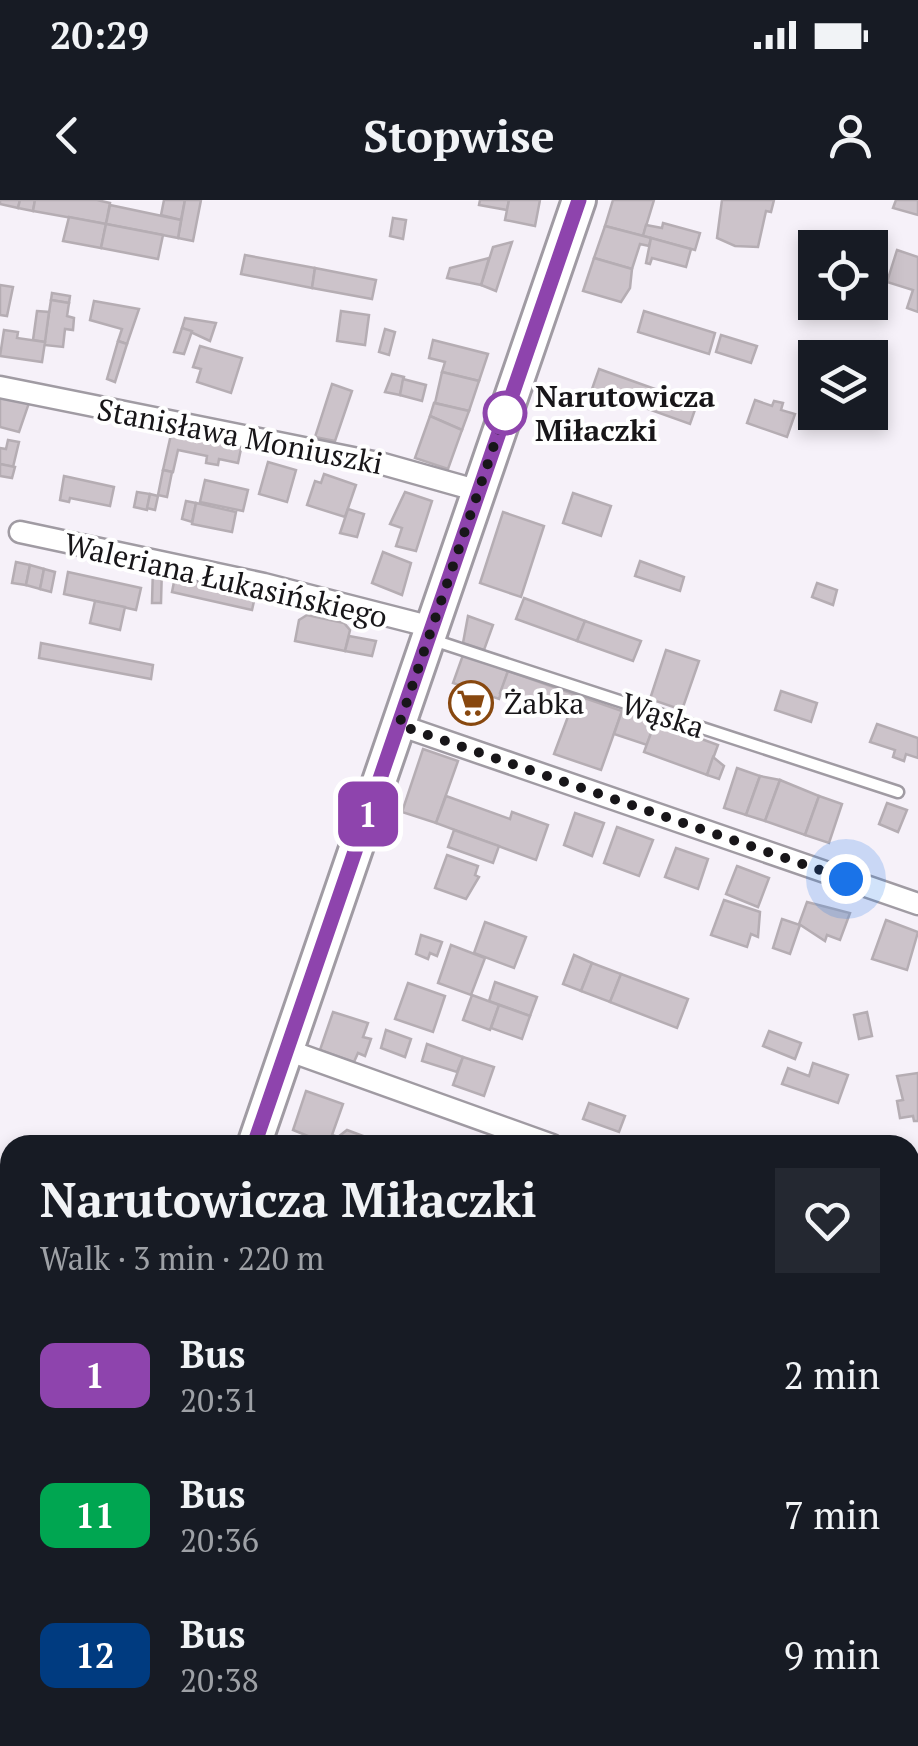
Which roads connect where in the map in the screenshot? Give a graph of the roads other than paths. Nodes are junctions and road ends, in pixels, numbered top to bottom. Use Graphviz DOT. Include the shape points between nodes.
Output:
graph roads {
  1 [pos="579,200"];
  2 [pos="0,387"];
  3 [pos="479,491"];
  4 [pos="20,532"];
  5 [pos="430,633"];
  6 [pos="399,725"];
  7 [pos="898,792"];
  8 [pos="918,904"];
  9 [pos="286,1050"];
  10 [pos="257,1135"];
  11 [pos="524,1135"];
  1 -- 3 [label="main road"];
  2 -- 3 [label="street, Stanisława Moniuszki" via="383,464"];
  3 -- 5 [label="main road"];
  4 -- 5 [label="street, Waleriana Łukasińskiego" via="264,584"];
  5 -- 6 [label="main road"];
  5 -- 7 [label="lane, Wąska"];
  6 -- 8 [label="street"];
  6 -- 9 [label="main road"];
  9 -- 10 [label="main road"];
  9 -- 11 [label="street"];
}
